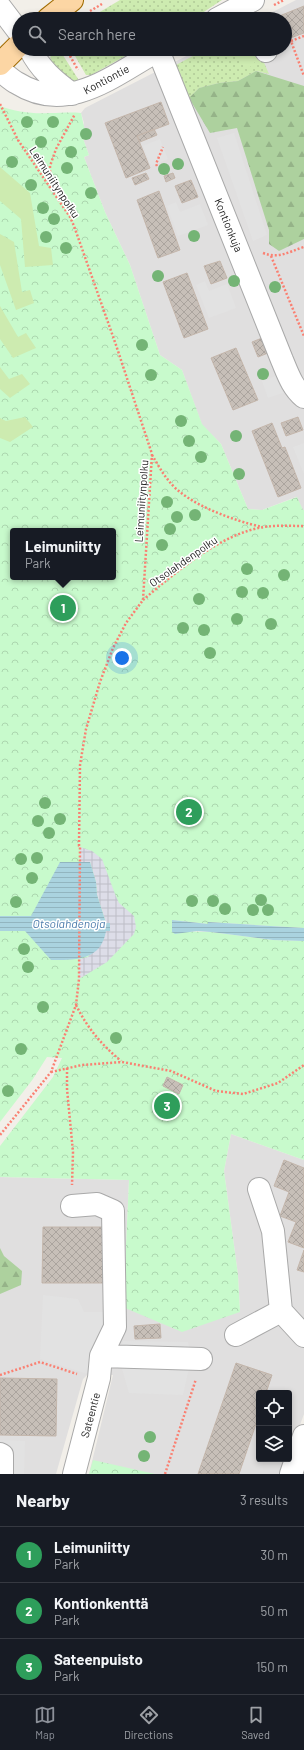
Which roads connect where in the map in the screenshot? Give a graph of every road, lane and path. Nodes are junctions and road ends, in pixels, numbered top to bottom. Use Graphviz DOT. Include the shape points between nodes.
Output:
graph roads {
  1 [pos="72,0"];
  2 [pos="0,7"];
  3 [pos="250,8"];
  4 [pos="57,12"];
  5 [pos="238,12"];
  6 [pos="12,23"];
  7 [pos="304,36"];
  8 [pos="292,41"];
  9 [pos="292,44"];
  10 [pos="12,52"];
  11 [pos="34,56"];
  12 [pos="148,56"];
  13 [pos="161,56"];
  14 [pos="0,64"];
  15 [pos="0,70"];
  16 [pos="304,76"];
  17 [pos="80,92"];
  18 [pos="0,104"];
  19 [pos="163,147"];
  20 [pos="156,166"];
  21 [pos="50,188"];
  22 [pos="236,242"];
  23 [pos="304,247"];
  24 [pos="271,256"];
  25 [pos="304,336"];
  26 [pos="304,397"];
  27 [pos="152,454"];
  28 [pos="304,526"];
  29 [pos="263,528"];
  30 [pos="143,600"];
  31 [pos="76,1005"];
  32 [pos="122,1062"];
  33 [pos="304,1065"];
  34 [pos="67,1068"];
  35 [pos="51,1072"];
  36 [pos="0,1135"];
  37 [pos="259,1189"];
  38 [pos="72,1206"];
  39 [pos="281,1311"];
  40 [pos="236,1335"];
  41 [pos="304,1336"];
  42 [pos="101,1356"];
  43 [pos="201,1359"];
  44 [pos="0,1375"];
  45 [pos="99,1378"];
  46 [pos="304,1436"];
  47 [pos="0,1454"];
  48 [pos="2,1474"];
  49 [pos="74,1474"];
  50 [pos="165,1474"];
  51 [pos="291,1474"];
  1 -- 4 [label="main road"];
  2 -- 6 [label="street"];
  3 -- 5 [label="street"];
  7 -- 8 [label="path"];
  9 -- 16 [label="path"];
  10 -- 14 [label="main road"];
  11 -- 17 [label="street, Kontiontie" via="52,80"];
  12 -- 17 [label="street, Kontiontie"];
  13 -- 22 [label="street, Kontionkuja"];
  15 -- 17 [label="street, Kontiontie" via="17,84 35,91 54,95"];
  17 -- 21 [label="path" via="95,99 77,108 56,149 50,166"];
  18 -- 21 [label="path, Leimuniitynpolku" via="18,140"];
  19 -- 20 [label="path"];
  21 -- 27 [label="path, Leimuniitynpolku" via="74,226"];
  22 -- 24 [label="path"];
  22 -- 26 [label="street, Kontionkuja" via="292,383"];
  23 -- 24 [label="path" via="279,256"];
  24 -- 25 [label="path"];
  27 -- 29 [label="path" via="169,482 191,499 227,517"];
  27 -- 30 [label="path, Leimuniitynpolku"];
  28 -- 29 [label="path, Otsolahdenpolku"];
  29 -- 30 [label="path, Otsolahdenpolku" via="211,548 175,573"];
  30 -- 31 [label="path" via="126,623 113,648 84,734 80,765 79,979"];
  31 -- 32 [label="path" via="86,1024 103,1046"];
  31 -- 35 [label="path"];
  32 -- 33 [label="path" via="171,1071 216,1092 243,1094 278,1083"];
  32 -- 34 [label="path"];
  34 -- 35 [label="path"];
  34 -- 38 [label="path" via="73,1152"];
  35 -- 36 [label="path"];
  37 -- 39 [label="street" via="274,1231"];
  38 -- 42 [label="street" via="96,1204 113,1211 115,1327"];
  39 -- 40 [label="street"];
  39 -- 41 [label="street"];
  42 -- 43 [label="street"];
  42 -- 45 [label="street, Sateentie"];
  43 -- 50 [label="path"];
  44 -- 45 [label="path" via="40,1362 86,1377"];
  45 -- 49 [label="street, Sateentie"];
  46 -- 51 [label="street"];
  47 -- 48 [label="street"];
}
